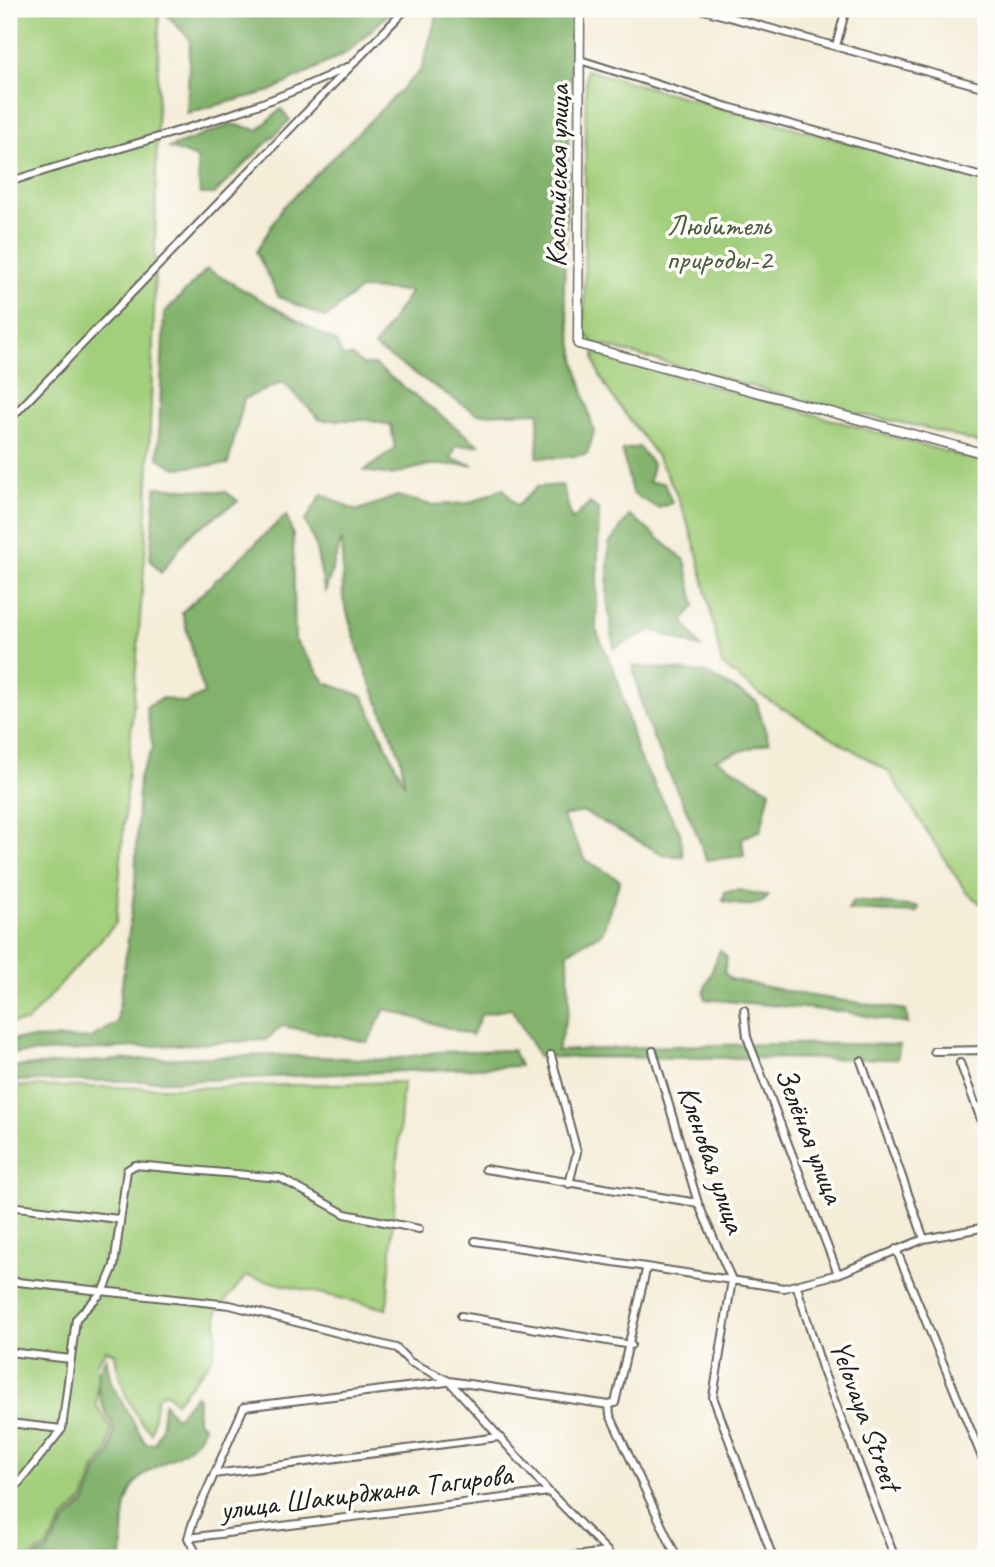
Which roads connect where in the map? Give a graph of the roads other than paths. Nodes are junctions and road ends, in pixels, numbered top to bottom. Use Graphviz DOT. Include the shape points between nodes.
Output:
graph roads {
  1 [pos="406,9"];
  2 [pos="580,9"];
  3 [pos="700,9"];
  4 [pos="846,9"];
  5 [pos="836,46"];
  6 [pos="580,60"];
  7 [pos="352,65"];
  8 [pos="986,88"];
  9 [pos="986,178"];
  10 [pos="9,182"];
  11 [pos="9,420"];
  12 [pos="986,454"];
  13 [pos="744,1010"];
  14 [pos="986,1050"];
  15 [pos="653,1051"];
  16 [pos="934,1051"];
  17 [pos="551,1055"];
  18 [pos="861,1061"];
  19 [pos="960,1063"];
  20 [pos="986,1133"];
  21 [pos="485,1169"];
  22 [pos="569,1184"];
  23 [pos="698,1203"];
  24 [pos="9,1206"];
  25 [pos="118,1219"];
  26 [pos="986,1227"];
  27 [pos="419,1229"];
  28 [pos="924,1239"];
  29 [pos="475,1241"];
  30 [pos="896,1249"];
  31 [pos="646,1269"];
  32 [pos="838,1274"];
  33 [pos="732,1280"];
  34 [pos="9,1281"];
  35 [pos="797,1287"];
  36 [pos="104,1290"];
  37 [pos="461,1315"];
  38 [pos="631,1345"];
  39 [pos="9,1352"];
  40 [pos="71,1359"];
  41 [pos="449,1381"];
  42 [pos="609,1405"];
  43 [pos="9,1423"];
  44 [pos="62,1429"];
  45 [pos="499,1437"];
  46 [pos="986,1467"];
  47 [pos="214,1474"];
  48 [pos="549,1492"];
  49 [pos="9,1495"];
  50 [pos="188,1538"];
  51 [pos="199,1558"];
  52 [pos="557,1558"];
  53 [pos="677,1558"];
  54 [pos="773,1558"];
  55 [pos="895,1558"];
  1 -- 7 [label="street"];
  2 -- 6 [label="street, Каспийская улица"];
  3 -- 5 [label="street"];
  4 -- 5 [label="street"];
  5 -- 8 [label="street"];
  6 -- 9 [label="street" via="728,107"];
  6 -- 12 [label="street, Каспийская улица" via="578,344"];
  7 -- 10 [label="street" via="301,90 226,117"];
  7 -- 11 [label="street"];
  13 -- 32 [label="street, Зелёная улица" via="747,1037"];
  14 -- 16 [label="street"];
  15 -- 23 [label="street, Кленовая улица"];
  17 -- 22 [label="street" via="577,1152"];
  18 -- 28 [label="street"];
  19 -- 20 [label="street"];
  21 -- 22 [label="street"];
  22 -- 23 [label="street"];
  23 -- 33 [label="street, Кленовая улица"];
  24 -- 25 [label="street"];
  25 -- 27 [label="street" via="127,1170 135,1165 280,1178 345,1214"];
  25 -- 36 [label="street" via="114,1266"];
  26 -- 28 [label="street"];
  28 -- 30 [label="street"];
  29 -- 31 [label="street"];
  30 -- 32 [label="street"];
  30 -- 46 [label="street"];
  31 -- 33 [label="street"];
  31 -- 38 [label="street"];
  32 -- 35 [label="street"];
  33 -- 35 [label="street"];
  33 -- 54 [label="street" via="713,1397"];
  34 -- 36 [label="street"];
  35 -- 55 [label="street, Yelovaya Street" via="823,1371"];
  36 -- 40 [label="street" via="76,1319"];
  36 -- 41 [label="street" via="230,1305 396,1348 410,1362"];
  37 -- 38 [label="street"];
  38 -- 42 [label="street" via="615,1403"];
  39 -- 40 [label="street"];
  40 -- 44 [label="street"];
  41 -- 42 [label="street"];
  41 -- 45 [label="street"];
  41 -- 47 [label="street" via="244,1407"];
  42 -- 53 [label="street"];
  43 -- 44 [label="street"];
  44 -- 49 [label="street"];
  45 -- 47 [label="street"];
  45 -- 48 [label="street"];
  47 -- 50 [label="street"];
  48 -- 50 [label="street, улица Шакирджана Тагирова"];
  48 -- 52 [label="street" via="608,1552"];
  50 -- 51 [label="street"];
}
